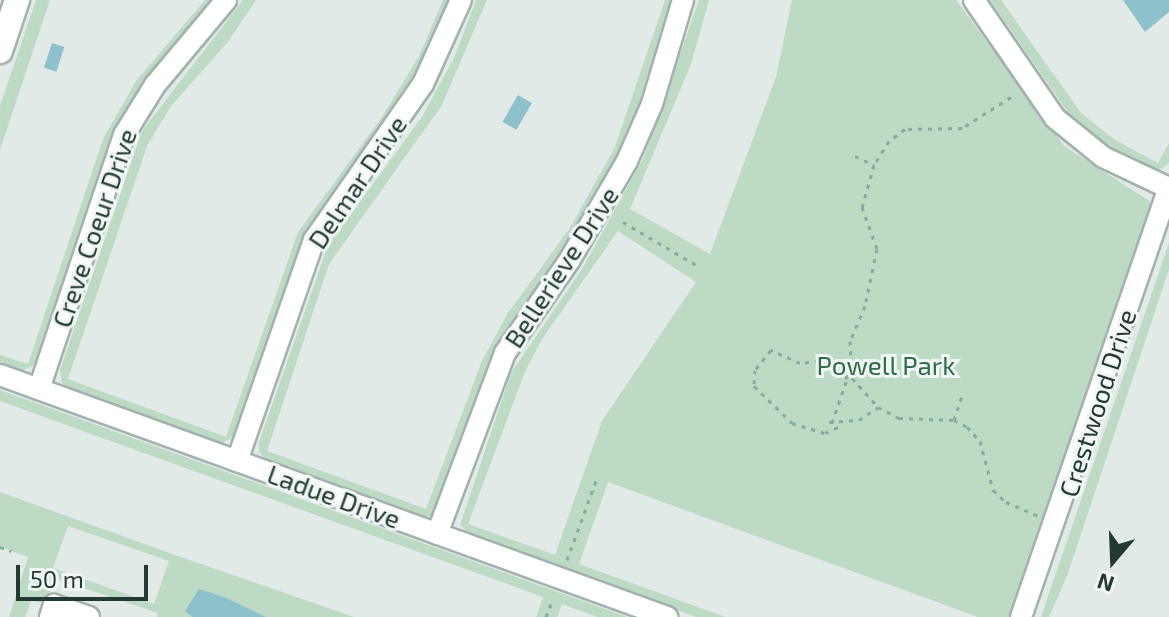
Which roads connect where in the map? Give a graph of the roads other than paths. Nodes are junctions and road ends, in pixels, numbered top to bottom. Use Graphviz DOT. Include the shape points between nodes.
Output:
graph roads {
  1 [pos="17,0"];
  2 [pos="226,0"];
  3 [pos="461,0"];
  4 [pos="683,0"];
  5 [pos="974,0"];
  6 [pos="0,51"];
  7 [pos="1169,188"];
  8 [pos="0,375"];
  9 [pos="39,389"];
  10 [pos="237,461"];
  11 [pos="437,534"];
  12 [pos="52,611"];
  13 [pos="89,617"];
  14 [pos="667,617"];
  15 [pos="1021,617"];
  1 -- 6 [label="main road"];
  2 -- 9 [label="street, Creve Coeur Drive" via="155,85 124,135"];
  3 -- 10 [label="street, Delmar Drive" via="423,84 314,240"];
  4 -- 11 [label="street, Bellerieve Drive" via="652,104 627,161 505,353"];
  5 -- 7 [label="street" via="1055,118 1103,157"];
  7 -- 15 [label="street, Crestwood Drive"];
  8 -- 9 [label="street, Ladue Drive"];
  9 -- 10 [label="street, Ladue Drive"];
  10 -- 11 [label="street, Ladue Drive"];
  11 -- 14 [label="street, Ladue Drive"];
  12 -- 13 [label="street"];
}
